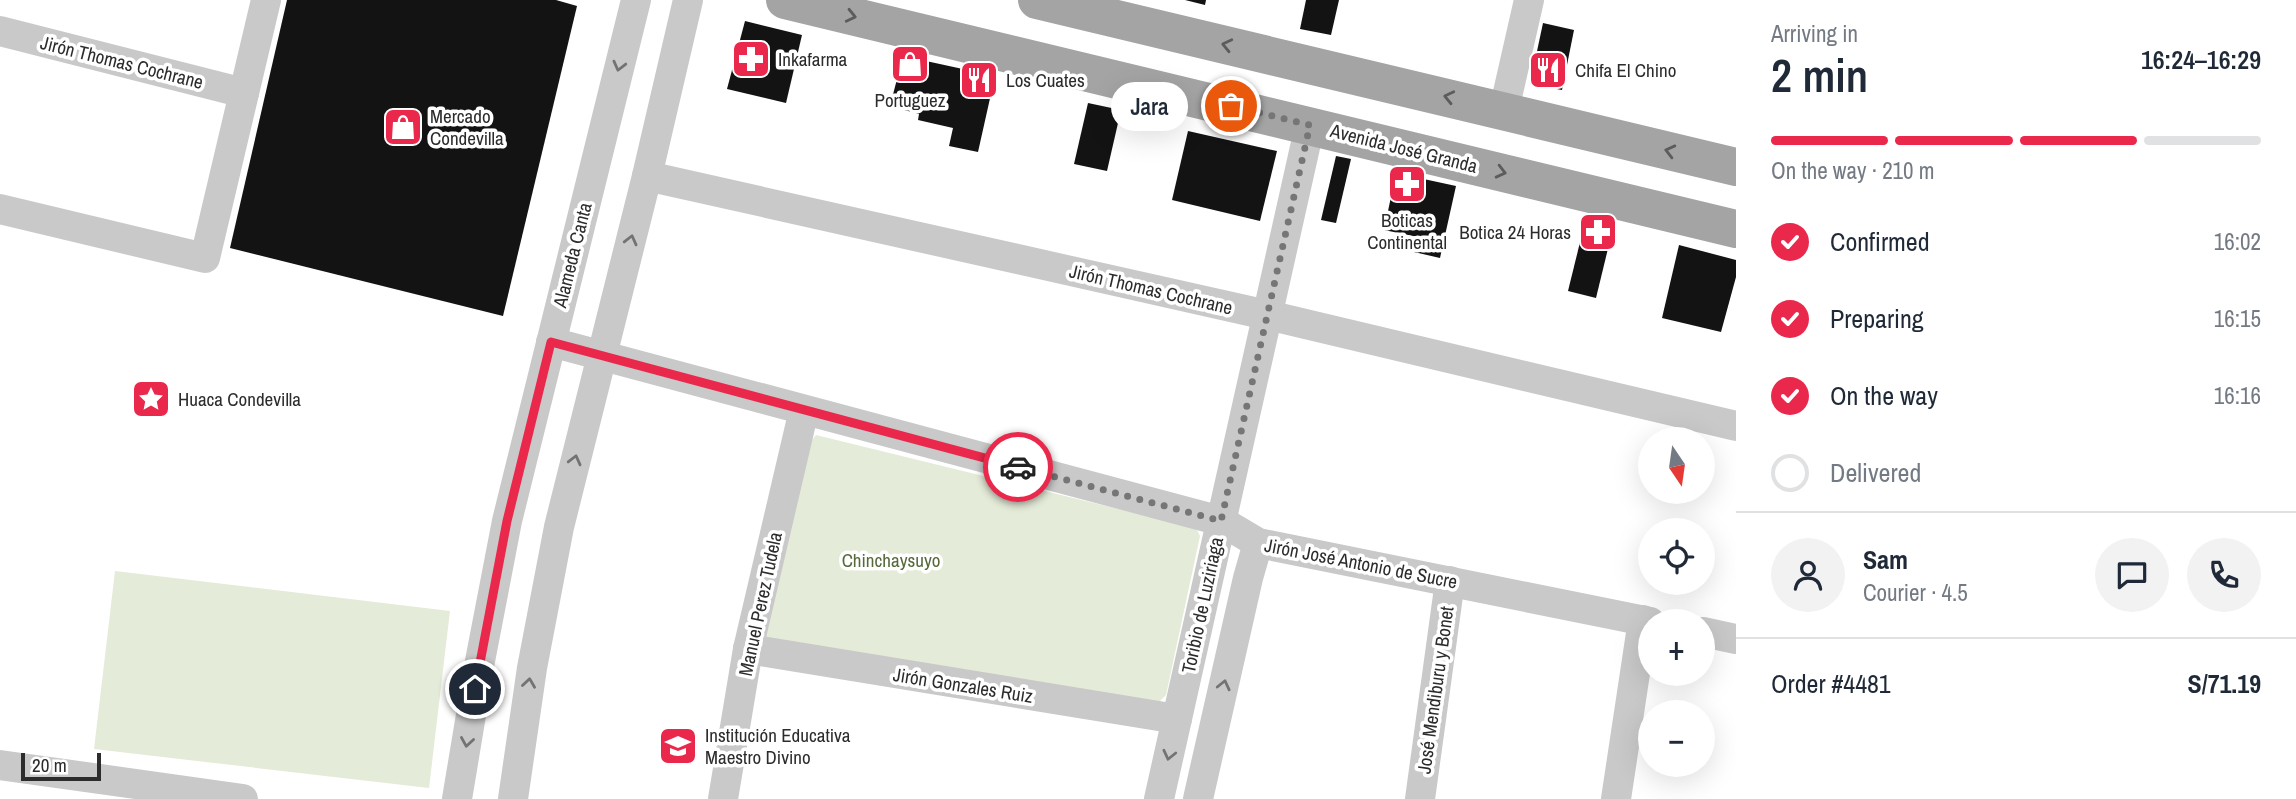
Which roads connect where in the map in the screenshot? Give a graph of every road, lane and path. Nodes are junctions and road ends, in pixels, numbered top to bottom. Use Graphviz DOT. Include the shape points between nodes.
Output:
graph roads {
  1 [pos="266,0"];
  2 [pos="636,0"];
  3 [pos="688,0"];
  4 [pos="785,0"];
  5 [pos="1037,0"];
  6 [pos="1529,0"];
  7 [pos="0,31"];
  8 [pos="244,93"];
  9 [pos="1504,110"];
  10 [pos="1310,125"];
  11 [pos="1736,167"];
  12 [pos="647,176"];
  13 [pos="0,209"];
  14 [pos="1736,229"];
  15 [pos="1268,315"];
  16 [pos="551,342"];
  17 [pos="601,356"];
  18 [pos="804,410"];
  19 [pos="1736,426"];
  20 [pos="1221,521"];
  21 [pos="1258,543"];
  22 [pos="1450,581"];
  23 [pos="1638,619"];
  24 [pos="1715,635"];
  25 [pos="1736,639"];
  26 [pos="748,649"];
  27 [pos="1638,673"];
  28 [pos="1177,719"];
  29 [pos="0,765"];
  30 [pos="59,786"];
  31 [pos="243,799"];
  32 [pos="457,799"];
  33 [pos="513,799"];
  34 [pos="723,799"];
  35 [pos="1159,799"];
  36 [pos="1198,799"];
  37 [pos="1420,799"];
  38 [pos="1616,799"];
  1 -- 8 [label="street"];
  2 -- 16 [label="street, Alameda Canta, one-way"];
  3 -- 12 [label="street"];
  4 -- 10 [label="main road, Avenida José Granda, one-way"];
  9 -- 5 [label="main road, one-way"];
  6 -- 9 [label="street"];
  7 -- 8 [label="street, Jirón Thomas Cochrane"];
  8 -- 13 [label="street" via="205,258"];
  11 -- 9 [label="main road, one-way"];
  10 -- 14 [label="main road, Avenida José Granda, one-way"];
  10 -- 15 [label="street, Toribio de Luziriaga"];
  12 -- 15 [label="street, Jirón Thomas Cochrane"];
  17 -- 12 [label="street, one-way"];
  15 -- 19 [label="street, Jirón Thomas Cochrane"];
  15 -- 20 [label="street, Toribio de Luziriaga"];
  16 -- 17 [label="street, Jirón José Antonio de Sucre"];
  16 -- 32 [label="street, Alameda Canta, one-way" via="507,521"];
  17 -- 18 [label="street, Jirón José Antonio de Sucre"];
  33 -- 17 [label="street, one-way" via="559,527"];
  18 -- 20 [label="street, Jirón José Antonio de Sucre"];
  18 -- 26 [label="street, Manuel Perez Tudela"];
  20 -- 21 [label="street, Jirón José Antonio de Sucre"];
  20 -- 28 [label="street, Toribio de Luziriaga"];
  21 -- 22 [label="street, Jirón José Antonio de Sucre"];
  36 -- 21 [label="street, Toribio de Luziriaga, one-way"];
  22 -- 23 [label="street, Jirón José Antonio de Sucre"];
  22 -- 37 [label="street, José Mendiburu y Bonet"];
  24 -- 25 [label="street"];
  26 -- 28 [label="street, Jirón Gonzales Ruiz"];
  26 -- 34 [label="street, Manuel Perez Tudela"];
  27 -- 38 [label="street"];
  28 -- 35 [label="street, Toribio de Luziriaga, one-way"];
  29 -- 30 [label="street"];
  30 -- 31 [label="street"];
}
